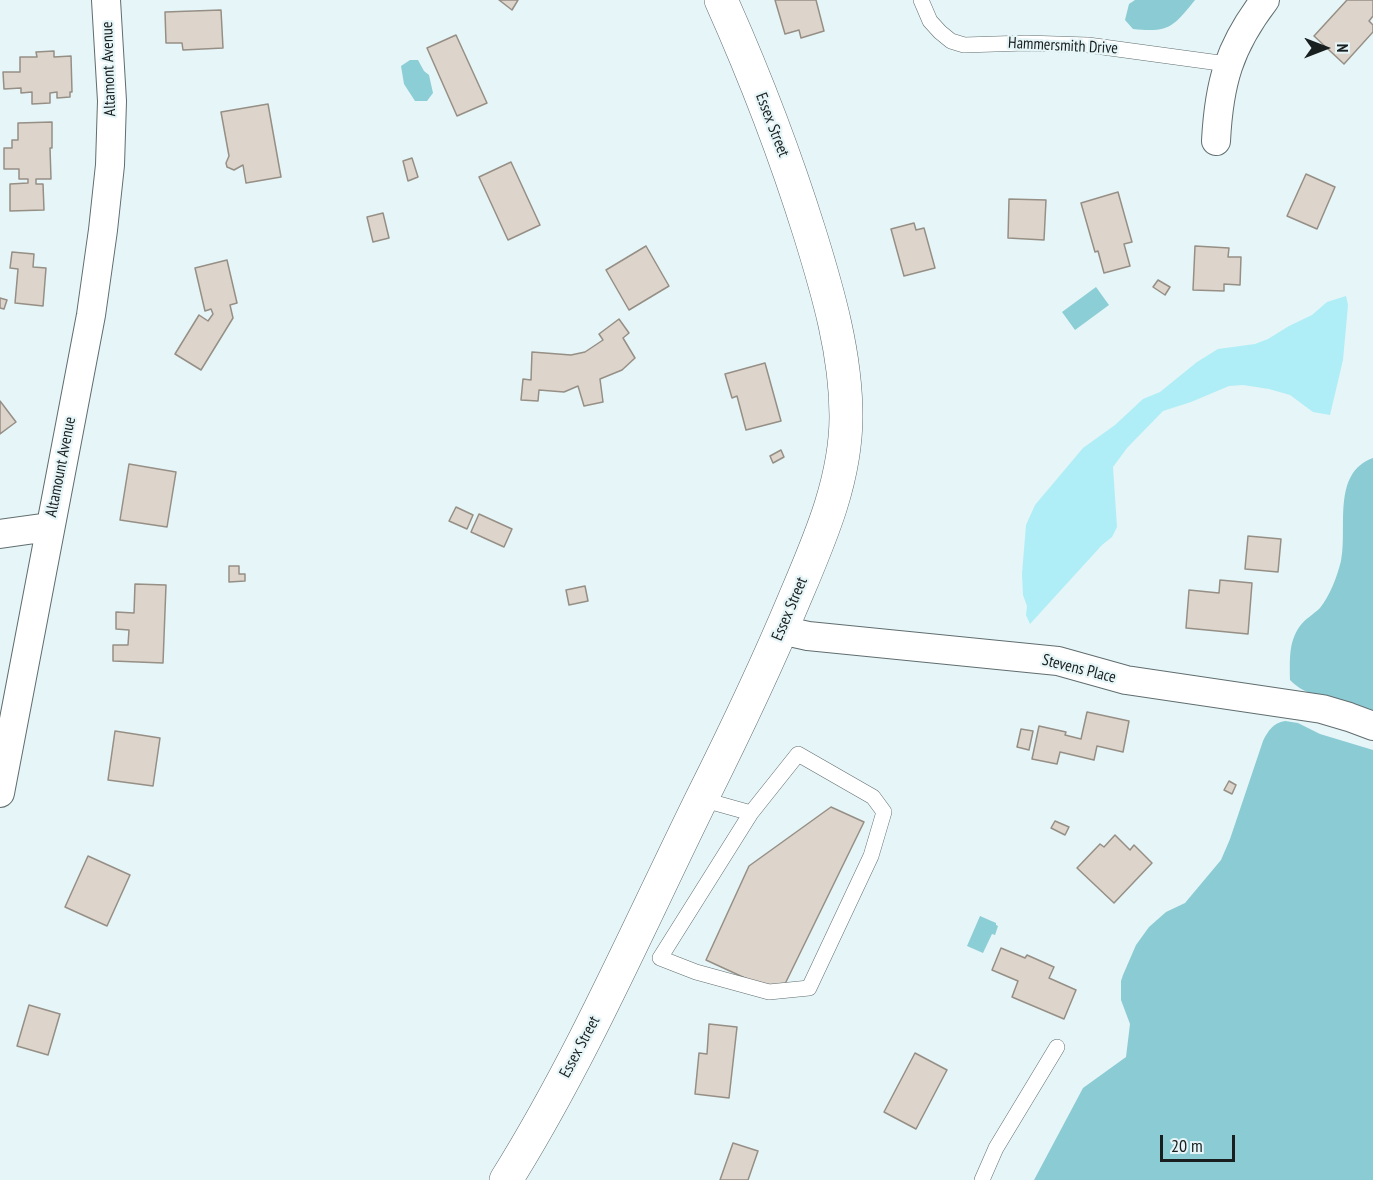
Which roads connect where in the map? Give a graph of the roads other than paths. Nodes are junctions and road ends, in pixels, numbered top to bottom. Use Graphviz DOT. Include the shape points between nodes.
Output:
graph roads {
  1 [pos="106,0"];
  2 [pos="721,0"];
  3 [pos="921,0"];
  4 [pos="1265,0"];
  5 [pos="1227,64"];
  6 [pos="111,139"];
  7 [pos="1216,141"];
  8 [pos="49,527"];
  9 [pos="0,534"];
  10 [pos="781,630"];
  11 [pos="1373,726"];
  12 [pos="0,793"];
  13 [pos="701,799"];
  14 [pos="751,813"];
  15 [pos="646,951"];
  16 [pos="1057,1047"];
  17 [pos="506,1180"];
  18 [pos="982,1180"];
  1 -- 6 [label="street, Altamont Avenue"];
  2 -- 10 [label="main road, Essex Street" via="796,192 828,296 846,393 843,454 833,501"];
  3 -- 5 [label="lane, Hammersmith Drive" via="940,32 964,45 1088,45"];
  4 -- 5 [label="street" via="1249,21"];
  5 -- 7 [label="street"];
  6 -- 8 [label="street, Altamount Avenue" via="108,194 91,315"];
  8 -- 9 [label="street"];
  8 -- 12 [label="street, Altamount Avenue"];
  10 -- 11 [label="street, Stevens Place" via="1058,661 1135,682 1322,709"];
  10 -- 13 [label="main road, Essex Street"];
  13 -- 14 [label="lane"];
  13 -- 15 [label="main road, Essex Street"];
  14 -- 15 [label="lane"];
  14 -- 15 [label="lane" via="798,754 873,797 884,812 871,855 809,988 769,992 696,972"];
  15 -- 17 [label="main road, Essex Street" via="577,1053"];
  16 -- 18 [label="lane" via="996,1148"];
}
